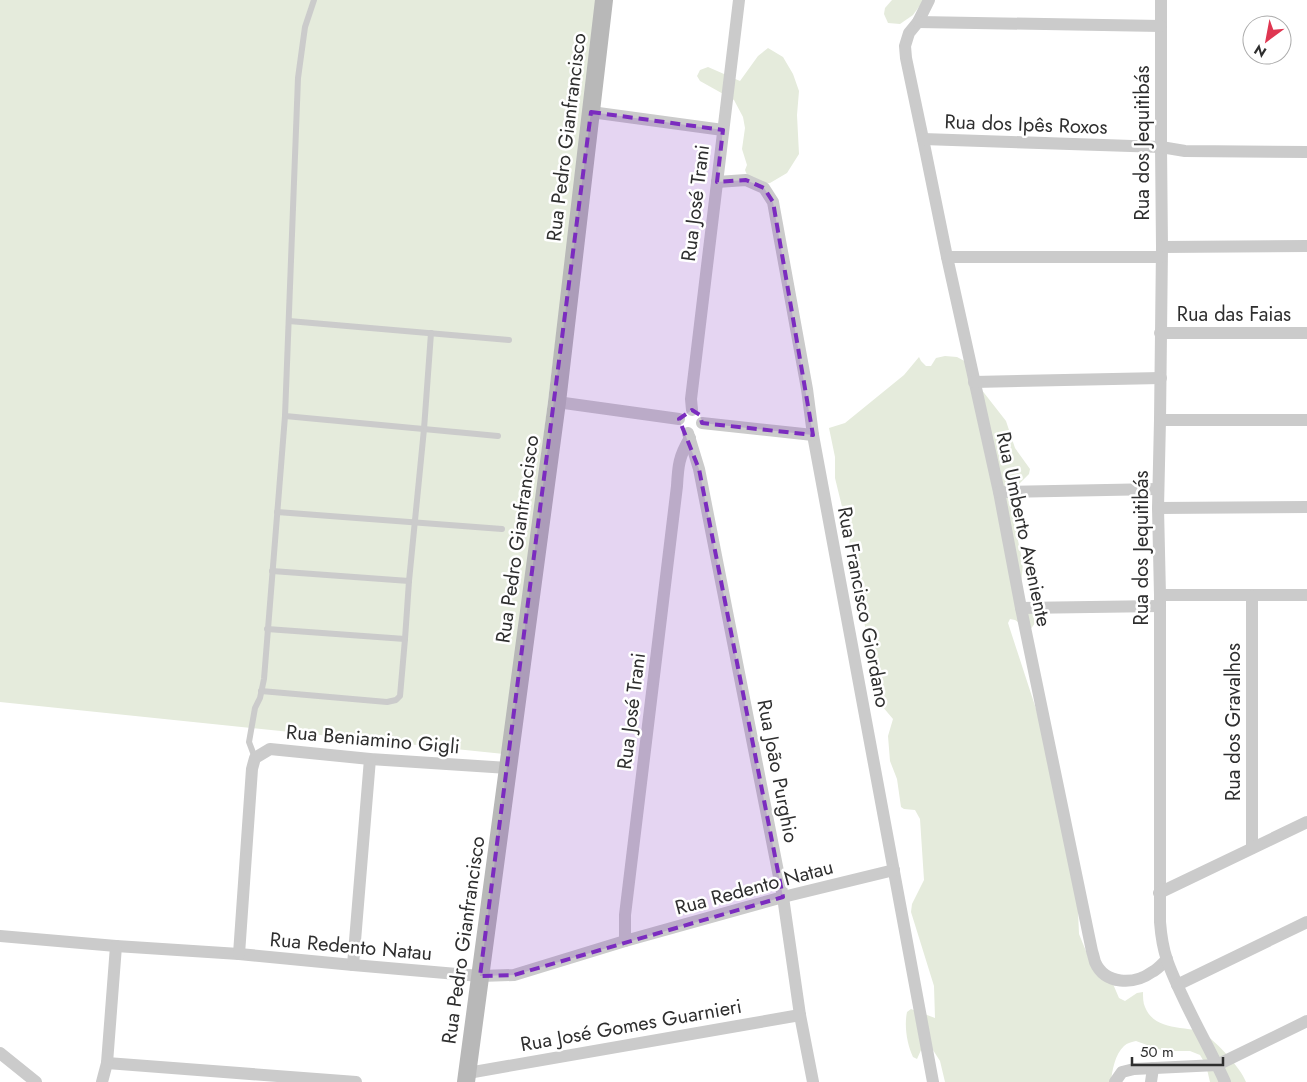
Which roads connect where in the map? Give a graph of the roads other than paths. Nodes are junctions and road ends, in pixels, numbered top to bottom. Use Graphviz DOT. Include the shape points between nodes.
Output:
graph roads {
  1 [pos="314,0"];
  2 [pos="604,0"];
  3 [pos="739,0"];
  4 [pos="929,0"];
  5 [pos="1161,0"];
  6 [pos="918,22"];
  7 [pos="1161,26"];
  8 [pos="591,112"];
  9 [pos="723,130"];
  10 [pos="923,139"];
  11 [pos="1160,147"];
  12 [pos="1307,152"];
  13 [pos="717,182"];
  14 [pos="1307,246"];
  15 [pos="1162,252"];
  16 [pos="946,257"];
  17 [pos="289,321"];
  18 [pos="1307,332"];
  19 [pos="431,333"];
  20 [pos="1160,333"];
  21 [pos="509,340"];
  22 [pos="1161,378"];
  23 [pos="974,382"];
  24 [pos="556,402"];
  25 [pos="692,410"];
  26 [pos="285,416"];
  27 [pos="679,419"];
  28 [pos="1160,420"];
  29 [pos="1307,420"];
  30 [pos="424,429"];
  31 [pos="695,431"];
  32 [pos="813,435"];
  33 [pos="498,436"];
  34 [pos="699,469"];
  35 [pos="677,486"];
  36 [pos="1158,489"];
  37 [pos="999,492"];
  38 [pos="1307,507"];
  39 [pos="1158,508"];
  40 [pos="277,512"];
  41 [pos="414,523"];
  42 [pos="502,530"];
  43 [pos="272,571"];
  44 [pos="409,581"];
  45 [pos="1252,596"];
  46 [pos="1307,596"];
  47 [pos="1160,600"];
  48 [pos="1021,608"];
  49 [pos="267,629"];
  50 [pos="405,639"];
  51 [pos="261,691"];
  52 [pos="255,758"];
  53 [pos="370,759"];
  54 [pos="508,768"];
  55 [pos="1307,822"];
  56 [pos="1252,848"];
  57 [pos="894,870"];
  58 [pos="1159,893"];
  59 [pos="783,897"];
  60 [pos="1307,922"];
  61 [pos="0,936"];
  62 [pos="625,941"];
  63 [pos="116,946"];
  64 [pos="240,954"];
  65 [pos="1167,959"];
  66 [pos="353,965"];
  67 [pos="480,976"];
  68 [pos="1177,985"];
  69 [pos="800,1015"];
  70 [pos="1307,1021"];
  71 [pos="0,1053"];
  72 [pos="107,1063"];
  73 [pos="1217,1065"];
  74 [pos="1153,1068"];
  75 [pos="467,1077"];
  76 [pos="36,1082"];
  77 [pos="102,1082"];
  78 [pos="356,1082"];
  79 [pos="812,1082"];
  80 [pos="933,1082"];
  81 [pos="1115,1082"];
  82 [pos="1151,1082"];
  83 [pos="1225,1082"];
  1 -- 17 [label="lane" via="305,27 298,78"];
  2 -- 8 [label="street, Rua Pedro Gianfrancisco"];
  3 -- 9 [label="street, Rua José Trani"];
  4 -- 6 [label="street, Rua Umberto Aveniente"];
  5 -- 7 [label="street, Rua dos Jequitibás"];
  6 -- 7 [label="street"];
  6 -- 10 [label="street, Rua Umberto Aveniente" via="909,33 905,46"];
  7 -- 11 [label="street, Rua dos Jequitibás"];
  8 -- 9 [label="street"];
  8 -- 24 [label="street, Rua Pedro Gianfrancisco"];
  9 -- 13 [label="street, Rua José Trani"];
  10 -- 11 [label="street, Rua dos Ipês Roxos"];
  10 -- 16 [label="street, Rua Umberto Aveniente"];
  11 -- 12 [label="street, Rua dos Ipês Roxos" via="1185,151"];
  11 -- 15 [label="street, Rua dos Jequitibás"];
  13 -- 25 [label="street, Rua José Trani"];
  13 -- 32 [label="street, Rua Francisco Giordano" via="746,180 764,188 773,202"];
  14 -- 15 [label="street"];
  15 -- 16 [label="street"];
  15 -- 20 [label="street, Rua dos Jequitibás"];
  16 -- 23 [label="street, Rua Umberto Aveniente"];
  17 -- 19 [label="lane"];
  17 -- 26 [label="lane"];
  18 -- 20 [label="street, Rua das Faias"];
  19 -- 21 [label="lane"];
  19 -- 30 [label="lane"];
  20 -- 22 [label="street, Rua dos Jequitibás"];
  22 -- 23 [label="street"];
  22 -- 28 [label="street, Rua dos Jequitibás"];
  23 -- 37 [label="street, Rua Umberto Aveniente"];
  24 -- 27 [label="street"];
  24 -- 54 [label="street, Rua Pedro Gianfrancisco"];
  25 -- 27 [label="street" via="685,411"];
  25 -- 31 [label="street" via="700,415"];
  26 -- 30 [label="lane"];
  26 -- 40 [label="lane"];
  27 -- 31 [label="street" via="685,432"];
  28 -- 29 [label="street"];
  28 -- 36 [label="street, Rua dos Jequitibás"];
  30 -- 33 [label="lane"];
  30 -- 41 [label="lane"];
  31 -- 32 [label="street"];
  31 -- 34 [label="street, Rua João Purghio"];
  31 -- 35 [label="street, Rua José Trani" via="678,463"];
  32 -- 57 [label="street, Rua Francisco Giordano"];
  34 -- 35 [label="street"];
  34 -- 59 [label="street, Rua João Purghio"];
  35 -- 62 [label="street, Rua José Trani" via="625,915"];
  36 -- 37 [label="street"];
  36 -- 39 [label="street, Rua dos Jequitibás"];
  37 -- 48 [label="street, Rua Umberto Aveniente"];
  38 -- 39 [label="street"];
  39 -- 47 [label="street, Rua dos Jequitibás"];
  40 -- 41 [label="lane"];
  40 -- 43 [label="lane"];
  41 -- 42 [label="lane"];
  41 -- 44 [label="lane"];
  43 -- 44 [label="lane"];
  43 -- 49 [label="lane"];
  44 -- 50 [label="lane"];
  45 -- 46 [label="street"];
  45 -- 47 [label="street"];
  45 -- 56 [label="street, Rua dos Gravalhos"];
  47 -- 48 [label="street"];
  47 -- 58 [label="street, Rua dos Jequitibás"];
  48 -- 65 [label="street, Rua Umberto Aveniente" via="1096,963 1104,974 1112,978 1132,981 1152,972"];
  49 -- 50 [label="lane"];
  49 -- 51 [label="lane"];
  50 -- 51 [label="lane" via="400,696 396,700 387,702"];
  51 -- 52 [label="lane" via="249,742"];
  52 -- 53 [label="street, Rua Beniamino Gigli" via="270,749"];
  52 -- 64 [label="street"];
  53 -- 54 [label="street, Rua Beniamino Gigli"];
  53 -- 66 [label="street"];
  54 -- 67 [label="street, Rua Pedro Gianfrancisco"];
  55 -- 56 [label="street"];
  56 -- 58 [label="street"];
  57 -- 59 [label="street, Rua Redento Natau"];
  57 -- 80 [label="street, Rua Francisco Giordano"];
  58 -- 65 [label="street, Rua dos Jequitibás"];
  59 -- 62 [label="street, Rua Redento Natau"];
  59 -- 69 [label="street, Rua João Purghio"];
  60 -- 68 [label="street"];
  61 -- 63 [label="street, Rua Redento Natau"];
  62 -- 67 [label="street, Rua Redento Natau" via="514,975"];
  63 -- 64 [label="street, Rua Redento Natau"];
  63 -- 72 [label="street"];
  64 -- 66 [label="street, Rua Redento Natau"];
  65 -- 68 [label="street, Rua dos Jequitibás"];
  66 -- 67 [label="street, Rua Redento Natau"];
  67 -- 75 [label="street, Rua Pedro Gianfrancisco"];
  68 -- 73 [label="street, Rua dos Jequitibás"];
  69 -- 75 [label="street, Rua José Gomes Guarnieri"];
  69 -- 79 [label="street, Rua João Purghio"];
  70 -- 73 [label="street"];
  71 -- 76 [label="street"];
  72 -- 77 [label="street"];
  72 -- 78 [label="street"];
  73 -- 74 [label="street"];
  73 -- 83 [label="street, Rua dos Jequitibás"];
  74 -- 81 [label="street" via="1122,1072"];
  74 -- 82 [label="street"];
}
